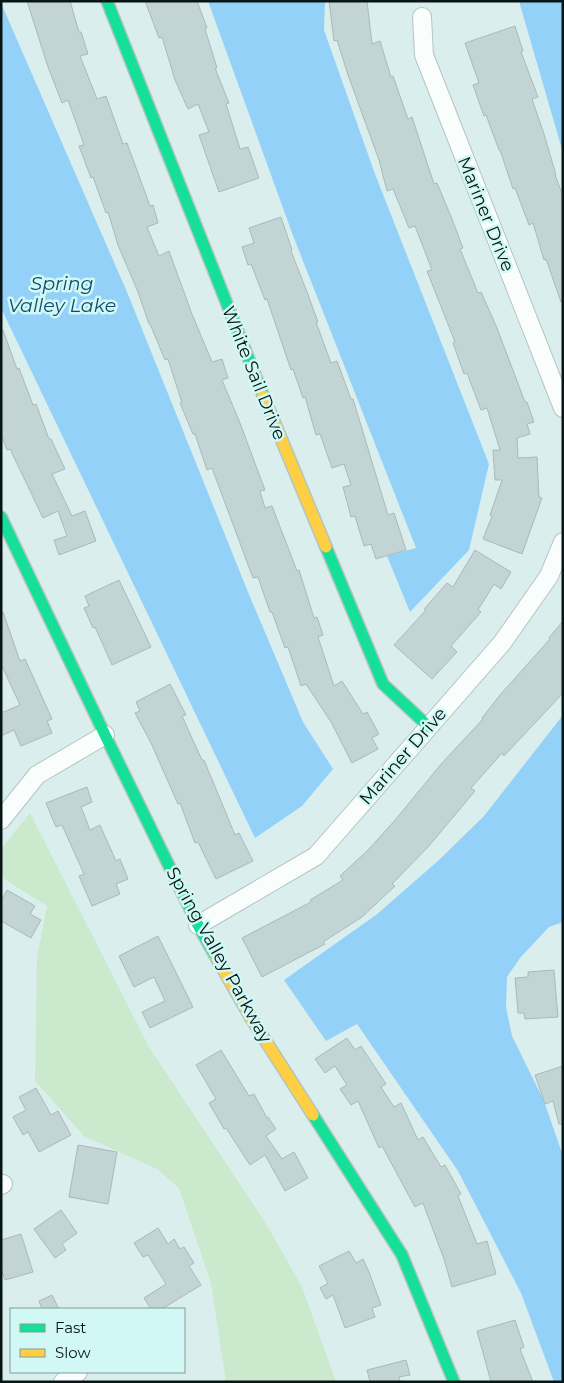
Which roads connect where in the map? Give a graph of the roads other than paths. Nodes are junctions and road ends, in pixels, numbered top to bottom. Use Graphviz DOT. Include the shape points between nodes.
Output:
graph roads {
  1 [pos="107,1"];
  2 [pos="422,17"];
  3 [pos="563,408"];
  4 [pos="1,517"];
  5 [pos="563,542"];
  6 [pos="429,727"];
  7 [pos="105,736"];
  8 [pos="1,820"];
  9 [pos="198,925"];
  10 [pos="76,1373"];
  11 [pos="63,1382"];
  12 [pos="454,1382"];
  1 -- 6 [label="street, White Sail Drive" via="257,382 383,684"];
  2 -- 3 [label="street, Mariner Drive" via="424,55"];
  4 -- 7 [label="street, Spring Valley Parkway"];
  5 -- 6 [label="street, Mariner Drive" via="550,576 502,643"];
  6 -- 9 [label="street, Mariner Drive" via="316,856"];
  7 -- 8 [label="street" via="37,775"];
  7 -- 9 [label="street, Spring Valley Parkway"];
  9 -- 12 [label="street, Spring Valley Parkway" via="251,1018 402,1255"];
  10 -- 11 [label="street"];
}
